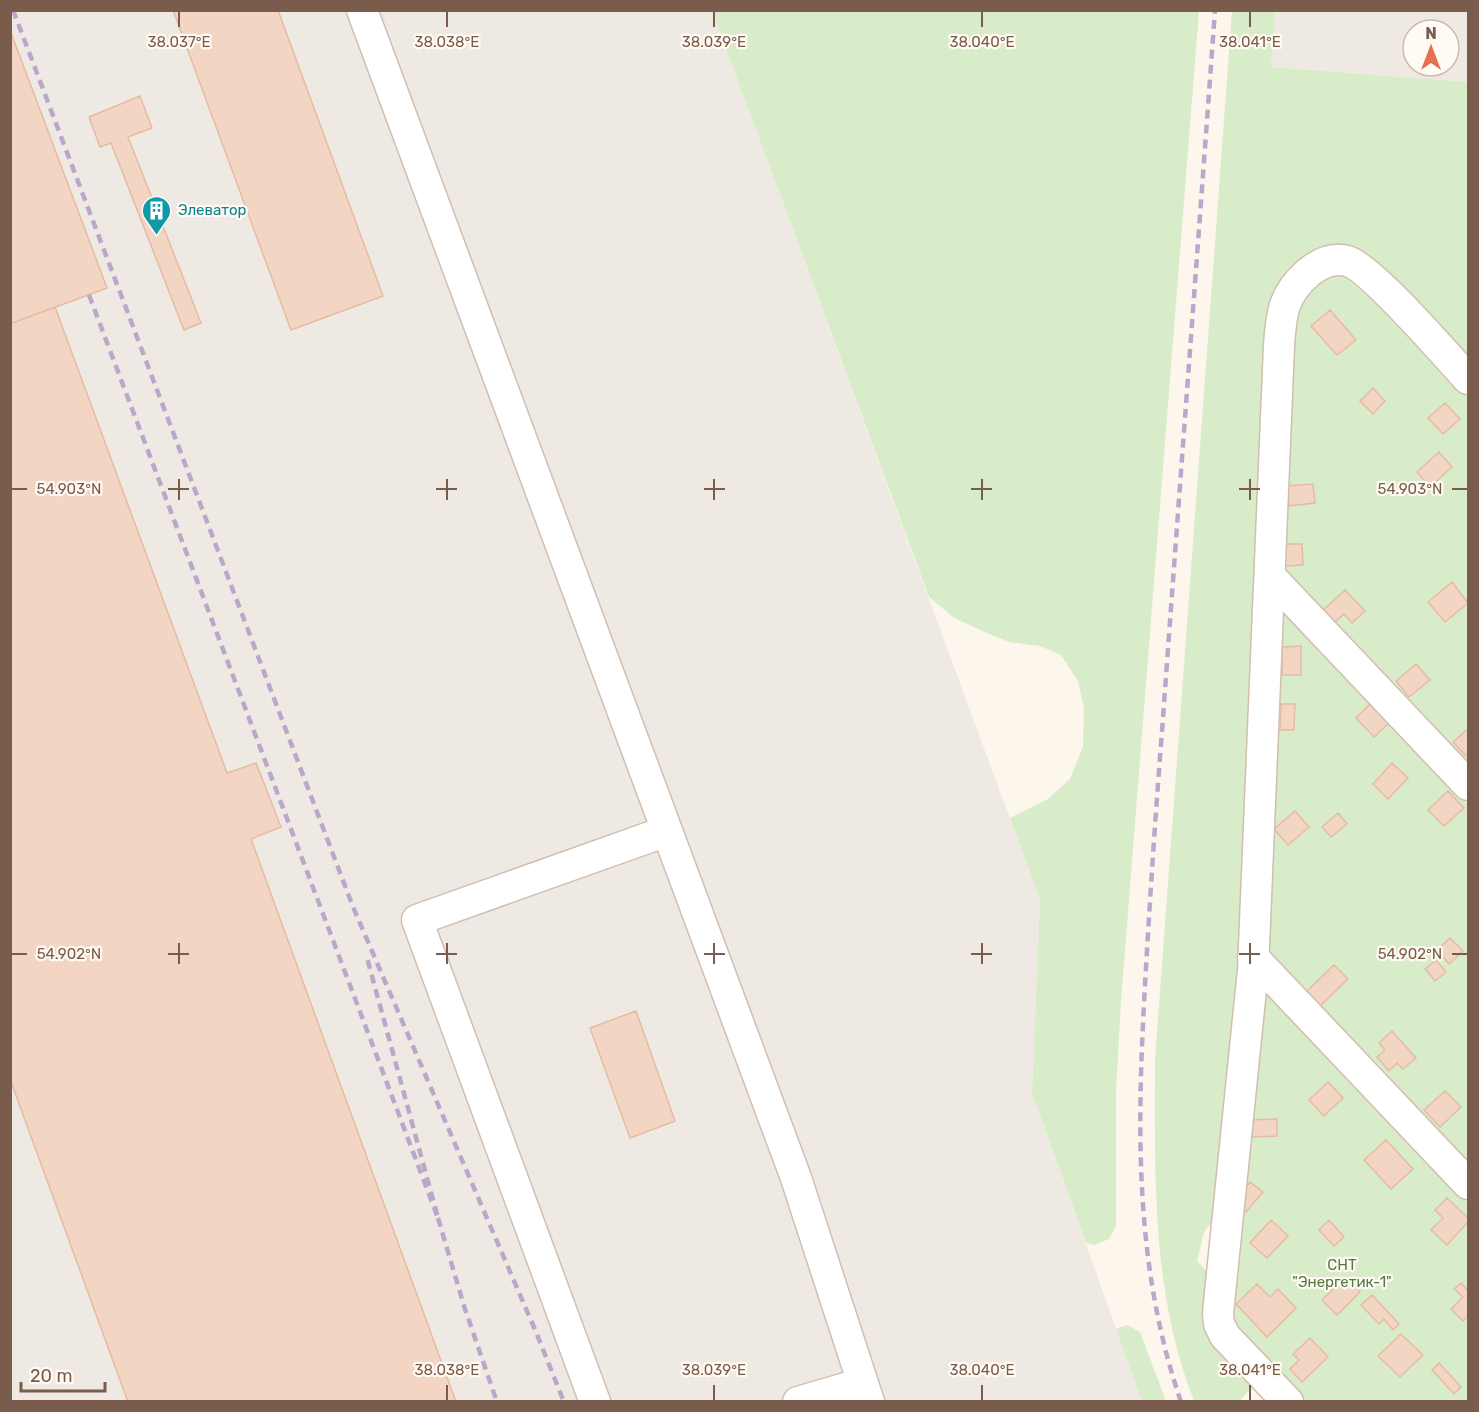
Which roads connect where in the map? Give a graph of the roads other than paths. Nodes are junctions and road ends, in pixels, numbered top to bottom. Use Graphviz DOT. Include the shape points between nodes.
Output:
graph roads {
  1 [pos="362,10"];
  2 [pos="1468,379"];
  3 [pos="1270,576"];
  4 [pos="1468,785"];
  5 [pos="667,831"];
  6 [pos="1253,957"];
  7 [pos="1468,1184"];
  8 [pos="866,1392"];
  9 [pos="595,1401"];
  10 [pos="798,1401"];
  11 [pos="1288,1401"];
  1 -- 5 [label="lane"];
  2 -- 3 [label="lane" via="1376,281 1348,261 1319,264 1302,279 1291,291 1280,323"];
  3 -- 4 [label="lane"];
  3 -- 6 [label="lane"];
  5 -- 8 [label="lane" via="796,1178"];
  5 -- 9 [label="lane" via="417,920"];
  6 -- 7 [label="lane"];
  6 -- 11 [label="lane" via="1218,1313 1225,1336"];
  8 -- 10 [label="lane"];
}
